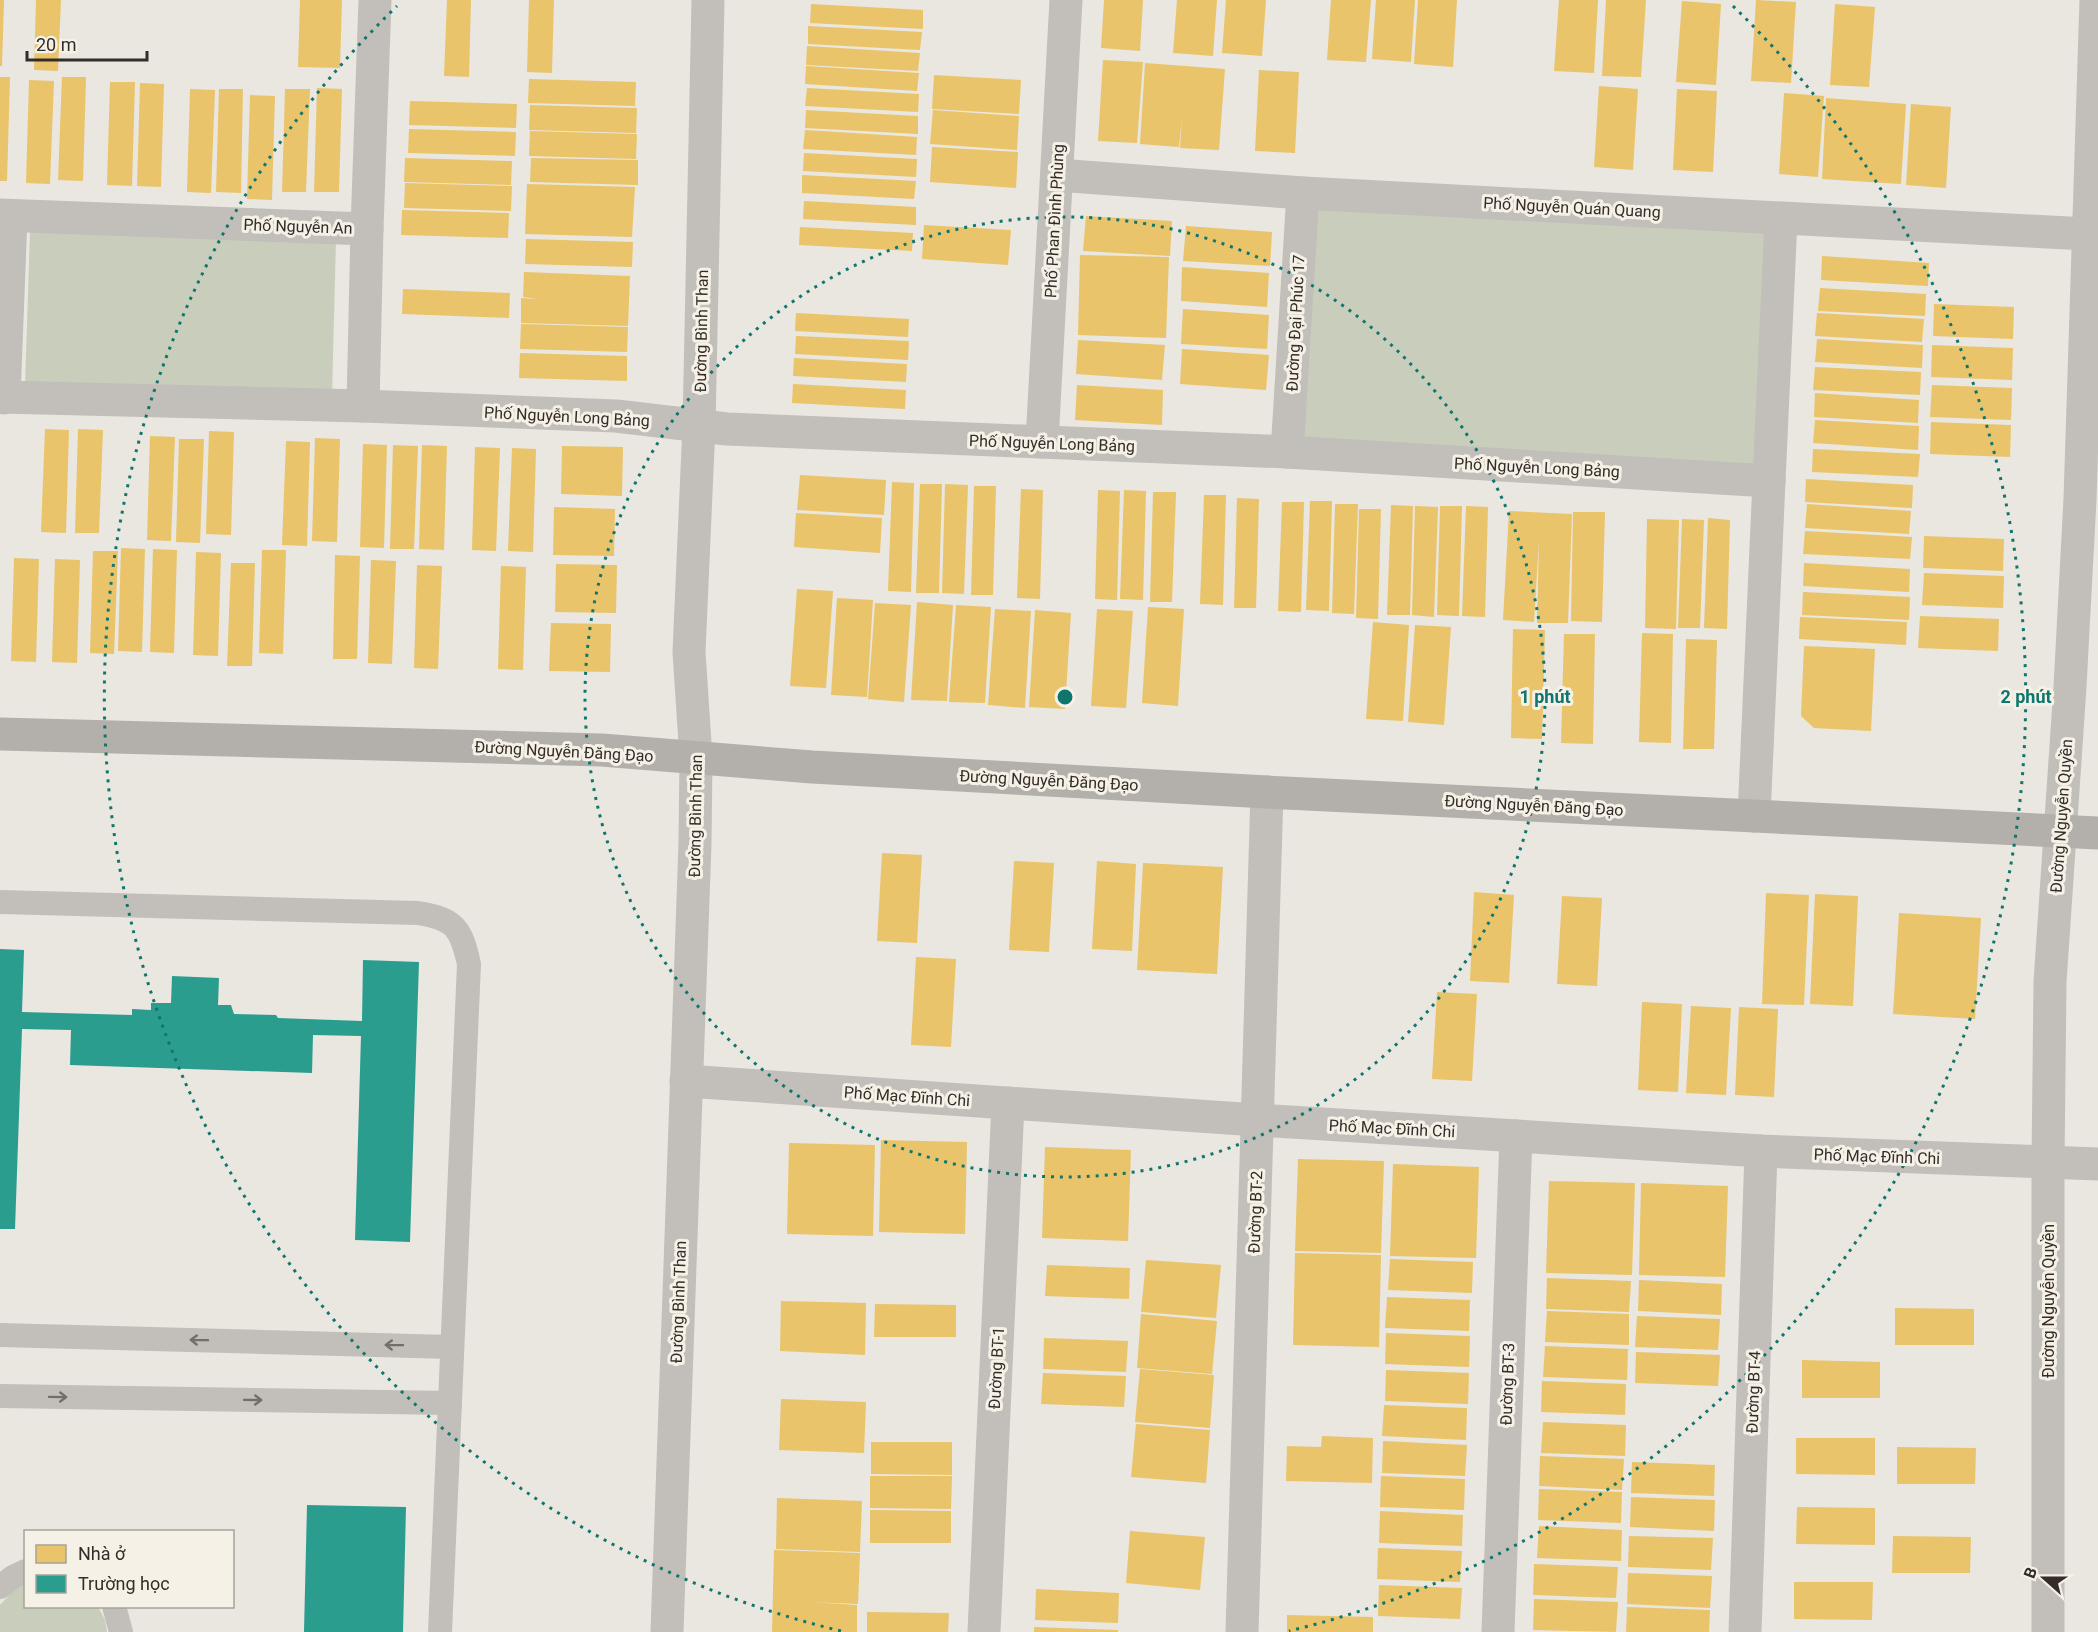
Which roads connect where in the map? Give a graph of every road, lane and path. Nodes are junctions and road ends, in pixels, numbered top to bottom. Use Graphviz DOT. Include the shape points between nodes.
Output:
graph roads {
  1 [pos="375,0"];
  2 [pos="708,0"];
  3 [pos="1066,0"];
  4 [pos="2096,0"];
  5 [pos="1057,175"];
  6 [pos="1303,193"];
  7 [pos="6,216"];
  8 [pos="1780,219"];
  9 [pos="367,229"];
  10 [pos="2087,234"];
  11 [pos="2,397"];
  12 [pos="363,406"];
  13 [pos="699,425"];
  14 [pos="1042,442"];
  15 [pos="1287,452"];
  16 [pos="1769,481"];
  17 [pos="0,734"];
  18 [pos="696,758"];
  19 [pos="1267,792"];
  20 [pos="1754,816"];
  21 [pos="2059,831"];
  22 [pos="2098,833"];
  23 [pos="0,902"];
  24 [pos="686,1081"];
  25 [pos="1008,1103"];
  26 [pos="1257,1120"];
  27 [pos="1516,1136"];
  28 [pos="1761,1151"];
  29 [pos="2048,1162"];
  30 [pos="2098,1164"];
  31 [pos="0,1335"];
  32 [pos="452,1347"];
  33 [pos="0,1396"];
  34 [pos="450,1402"];
  35 [pos="24,1572"];
  36 [pos="0,1587"];
  37 [pos="115,1608"];
  38 [pos="121,1632"];
  39 [pos="440,1632"];
  40 [pos="667,1632"];
  41 [pos="984,1632"];
  42 [pos="1242,1632"];
  43 [pos="1498,1632"];
  44 [pos="1745,1632"];
  45 [pos="2048,1632"];
  1 -- 9 [label="street, Phố Nguyễn An"];
  2 -- 13 [label="street, Đường Bình Than"];
  3 -- 5 [label="street, Phố Phan Đình Phùng"];
  4 -- 10 [label="street, Đường Nguyễn Quyền"];
  5 -- 6 [label="street, Phố Nguyễn Quán Quang"];
  5 -- 14 [label="street, Phố Phan Đình Phùng"];
  6 -- 8 [label="street, Phố Nguyễn Quán Quang"];
  6 -- 15 [label="street, Đường Đại Phúc 17"];
  7 -- 9 [label="street, Phố Nguyễn An"];
  7 -- 11 [label="street"];
  8 -- 10 [label="street, Phố Nguyễn Quán Quang"];
  8 -- 16 [label="street"];
  9 -- 12 [label="street"];
  10 -- 21 [label="street, Đường Nguyễn Quyền" via="2080,500"];
  11 -- 12 [label="street, Phố Nguyễn Long Bảng"];
  12 -- 13 [label="street, Phố Nguyễn Long Bảng" via="616,416"];
  13 -- 14 [label="street, Phố Nguyễn Long Bảng"];
  13 -- 18 [label="street, Đường Bình Than" via="688,652"];
  14 -- 15 [label="street, Phố Nguyễn Long Bảng"];
  15 -- 16 [label="street, Phố Nguyễn Long Bảng"];
  16 -- 20 [label="street"];
  17 -- 18 [label="main road, Đường Nguyễn Đăng Đạo" via="602,750"];
  18 -- 19 [label="main road, Đường Nguyễn Đăng Đạo"];
  18 -- 24 [label="street, Đường Bình Than"];
  19 -- 20 [label="main road, Đường Nguyễn Đăng Đạo"];
  19 -- 26 [label="street, Đường BT-2"];
  20 -- 21 [label="main road, Đường Nguyễn Đăng Đạo"];
  21 -- 22 [label="main road, Đường Nguyễn Đăng Đạo"];
  21 -- 29 [label="street, Đường Nguyễn Quyền" via="2050,982"];
  23 -- 32 [label="lane" via="418,913 441,917 457,929 469,964"];
  24 -- 25 [label="street, Phố Mạc Đĩnh Chi"];
  24 -- 40 [label="street, Đường Bình Than"];
  25 -- 26 [label="street, Phố Mạc Đĩnh Chi"];
  25 -- 41 [label="street, Đường BT-1"];
  26 -- 27 [label="street, Phố Mạc Đĩnh Chi"];
  26 -- 42 [label="street, Đường BT-2"];
  27 -- 28 [label="street, Phố Mạc Đĩnh Chi"];
  27 -- 43 [label="street, Đường BT-3"];
  28 -- 29 [label="street, Phố Mạc Đĩnh Chi"];
  28 -- 44 [label="street, Đường BT-4"];
  29 -- 30 [label="street, Phố Mạc Đĩnh Chi"];
  29 -- 45 [label="street, Đường Nguyễn Quyền"];
  32 -- 31 [label="lane, one-way"];
  32 -- 34 [label="lane"];
  33 -- 34 [label="lane, one-way"];
  34 -- 39 [label="lane"];
  35 -- 36 [label="lane"];
  37 -- 38 [label="lane"];
}
